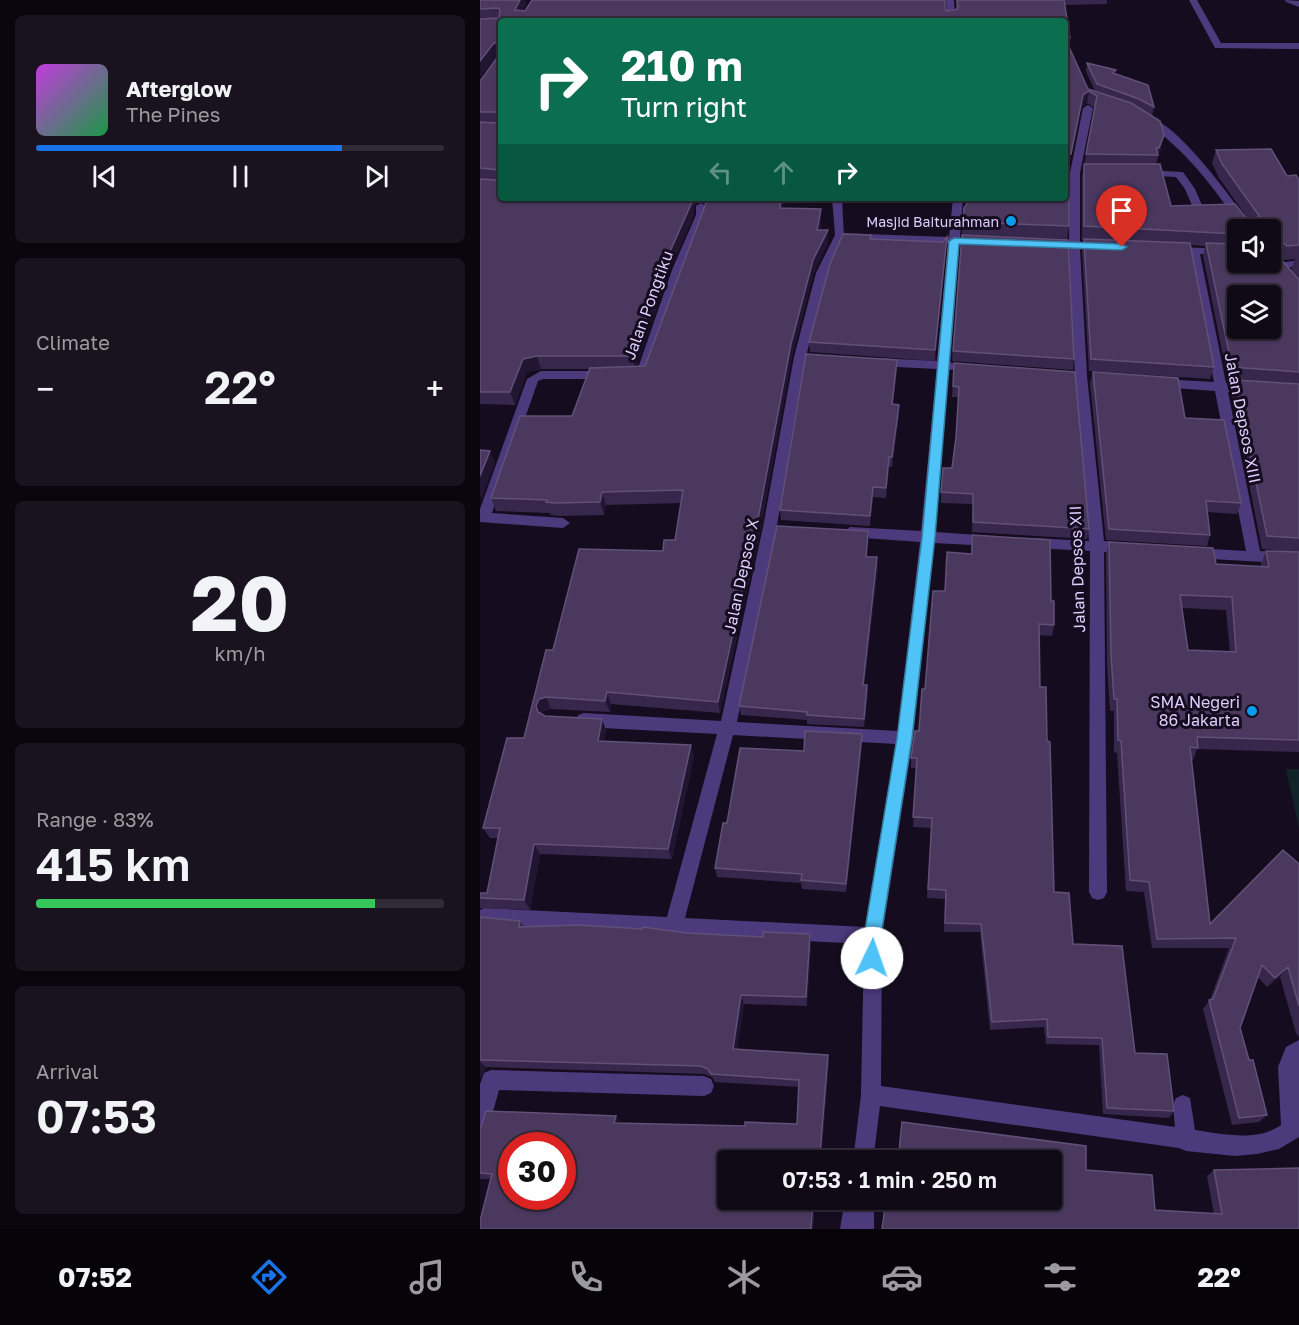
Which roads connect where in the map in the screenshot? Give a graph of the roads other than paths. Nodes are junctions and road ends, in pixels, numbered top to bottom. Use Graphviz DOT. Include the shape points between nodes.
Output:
graph roads {
  1 [pos="950,0"];
  2 [pos="1193,0"];
  3 [pos="1289,0"];
  4 [pos="1299,4"];
  5 [pos="951,18"];
  6 [pos="1299,46"];
  7 [pos="1088,108"];
  8 [pos="1136,113"];
  9 [pos="1074,173"];
  10 [pos="1137,173"];
  11 [pos="837,201"];
  12 [pos="957,201"];
  13 [pos="701,206"];
  14 [pos="1199,210"];
  15 [pos="1242,219"];
  16 [pos="840,235"];
  17 [pos="954,241"];
  18 [pos="996,243"];
  19 [pos="1040,244"];
  20 [pos="1074,245"];
  21 [pos="1110,247"];
  22 [pos="1158,249"];
  23 [pos="1194,250"];
  24 [pos="1227,252"];
  25 [pos="1299,263"];
  26 [pos="1281,266"];
  27 [pos="1281,268"];
  28 [pos="1290,279"];
  29 [pos="859,361"];
  30 [pos="942,366"];
  31 [pos="965,368"];
  32 [pos="1151,382"];
  33 [pos="1220,388"];
  34 [pos="1265,390"];
  35 [pos="482,517"];
  36 [pos="563,523"];
  37 [pos="838,532"];
  38 [pos="928,537"];
  39 [pos="1097,546"];
  40 [pos="1142,549"];
  41 [pos="1175,551"];
  42 [pos="1254,556"];
  43 [pos="1299,560"];
  44 [pos="562,718"];
  45 [pos="727,729"];
  46 [pos="905,738"];
  47 [pos="1098,892"];
  48 [pos="484,917"];
  49 [pos="674,926"];
  50 [pos="873,936"];
  51 [pos="1299,1050"];
  52 [pos="704,1086"];
  53 [pos="871,1095"];
  54 [pos="1183,1105"];
  55 [pos="480,1126"];
  56 [pos="1186,1141"];
  57 [pos="866,1150"];
  58 [pos="854,1210"];
  59 [pos="864,1210"];
  60 [pos="851,1229"];
  61 [pos="863,1229"];
  1 -- 5 [label="street"];
  2 -- 6 [label="street" via="1218,46"];
  3 -- 4 [label="street"];
  7 -- 9 [label="street, Jalan Depsos XII"];
  8 -- 15 [label="street" via="1159,126 1187,151"];
  9 -- 20 [label="street, Jalan Depsos XII"];
  10 -- 14 [label="street" via="1179,174"];
  11 -- 16 [label="street"];
  12 -- 17 [label="street"];
  13 -- 35 [label="street, Jalan Pongtiku" via="642,375 535,377"];
  16 -- 17 [label="street"];
  16 -- 45 [label="street, Jalan Depsos X" via="822,273 776,528"];
  17 -- 18 [label="street"];
  17 -- 30 [label="street"];
  19 -- 20 [label="street"];
  20 -- 21 [label="street"];
  20 -- 39 [label="street, Jalan Depsos XII" via="1081,376"];
  22 -- 23 [label="street"];
  23 -- 24 [label="street"];
  23 -- 33 [label="street, Jalan Depsos XIII"];
  25 -- 26 [label="street"];
  27 -- 28 [label="street"];
  29 -- 30 [label="street"];
  30 -- 31 [label="street"];
  30 -- 38 [label="street"];
  32 -- 33 [label="street"];
  33 -- 34 [label="street"];
  33 -- 42 [label="street, Jalan Depsos XIII"];
  35 -- 36 [label="street"];
  37 -- 38 [label="street"];
  38 -- 39 [label="street"];
  38 -- 46 [label="street"];
  39 -- 40 [label="street"];
  39 -- 47 [label="street, Jalan Depsos XII"];
  41 -- 42 [label="street"];
  42 -- 43 [label="street"];
  44 -- 45 [label="street"];
  45 -- 46 [label="street"];
  45 -- 49 [label="street, Jalan Depsos X"];
  46 -- 50 [label="street"];
  48 -- 49 [label="street"];
  49 -- 50 [label="street"];
  50 -- 53 [label="street"];
  51 -- 56 [label="street" via="1288,1067 1293,1122 1286,1136 1235,1146"];
  52 -- 55 [label="street" via="491,1080"];
  53 -- 56 [label="street"];
  53 -- 57 [label="street"];
  54 -- 56 [label="street"];
  58 -- 60 [label="street"];
  59 -- 61 [label="street"];
}
